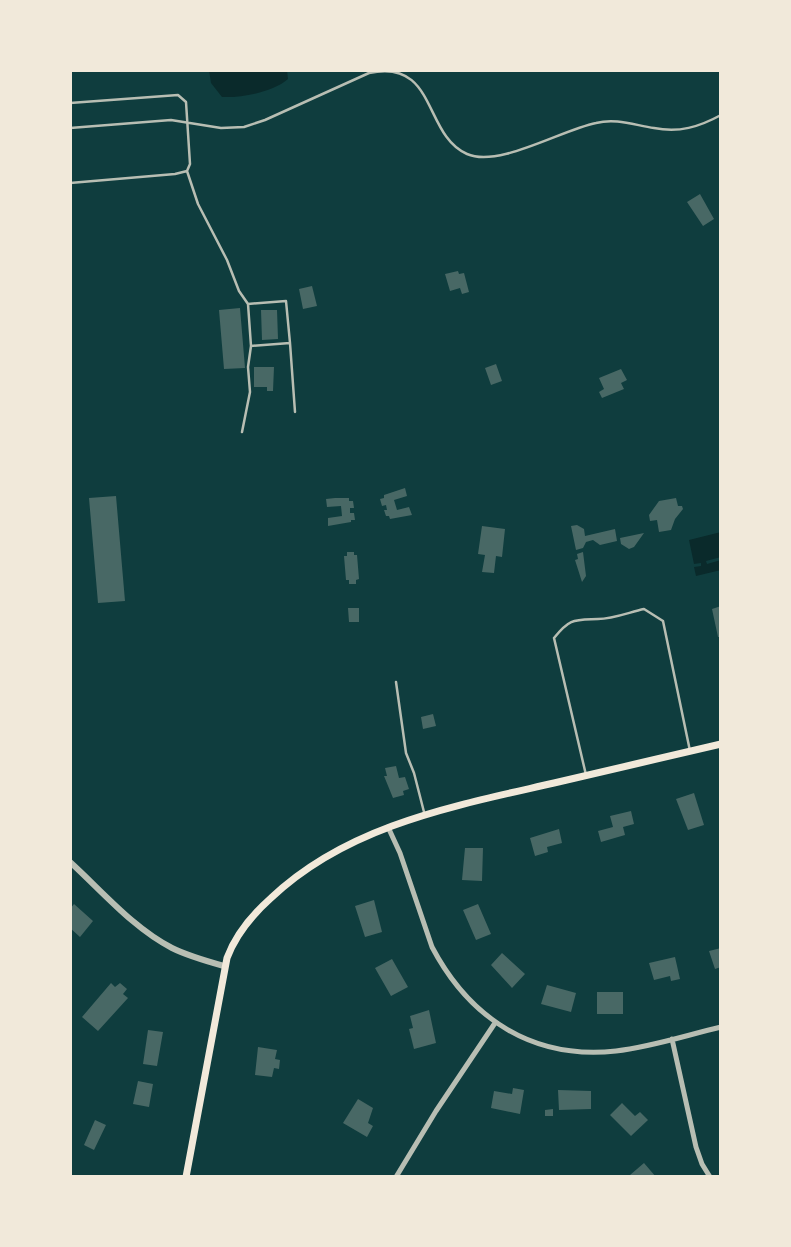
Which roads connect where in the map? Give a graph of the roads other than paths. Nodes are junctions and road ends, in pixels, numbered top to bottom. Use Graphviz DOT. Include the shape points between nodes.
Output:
graph roads {
  1 [pos="70,103"];
  2 [pos="721,115"];
  3 [pos="188,122"];
  4 [pos="70,128"];
  5 [pos="187,171"];
  6 [pos="70,183"];
  7 [pos="248,304"];
  8 [pos="290,343"];
  9 [pos="251,346"];
  10 [pos="295,412"];
  11 [pos="242,432"];
  12 [pos="396,682"];
  13 [pos="721,744"];
  14 [pos="690,752"];
  15 [pos="586,775"];
  16 [pos="425,816"];
  17 [pos="388,827"];
  18 [pos="70,862"];
  19 [pos="224,967"];
  20 [pos="495,1023"];
  21 [pos="721,1027"];
  22 [pos="672,1039"];
  23 [pos="186,1177"];
  24 [pos="396,1177"];
  25 [pos="710,1177"];
  1 -- 3 [label="lane" via="178,94 186,102"];
  2 -- 3 [label="lane" via="676,130 598,122 499,156 478,157 450,143 417,85 404,75 384,71 369,73 251,125 221,128"];
  3 -- 4 [label="lane"];
  3 -- 5 [label="lane"];
  5 -- 6 [label="lane"];
  5 -- 7 [label="lane" via="198,204"];
  7 -- 8 [label="lane" via="286,301"];
  7 -- 9 [label="lane"];
  8 -- 9 [label="lane"];
  8 -- 10 [label="lane"];
  9 -- 11 [label="lane" via="250,393"];
  12 -- 16 [label="lane" via="406,753"];
  13 -- 14 [label="main road"];
  14 -- 15 [label="main road"];
  14 -- 15 [label="lane" via="663,621 644,609 566,622 554,638"];
  15 -- 16 [label="main road"];
  16 -- 17 [label="main road"];
  17 -- 19 [label="main road" via="335,850 292,879 238,934"];
  17 -- 20 [label="street" via="439,961 458,990"];
  18 -- 19 [label="street" via="161,942"];
  19 -- 23 [label="main road"];
  20 -- 22 [label="street" via="529,1041 566,1050 617,1051"];
  20 -- 24 [label="street"];
  21 -- 22 [label="street"];
  22 -- 25 [label="street" via="696,1147"];
}
